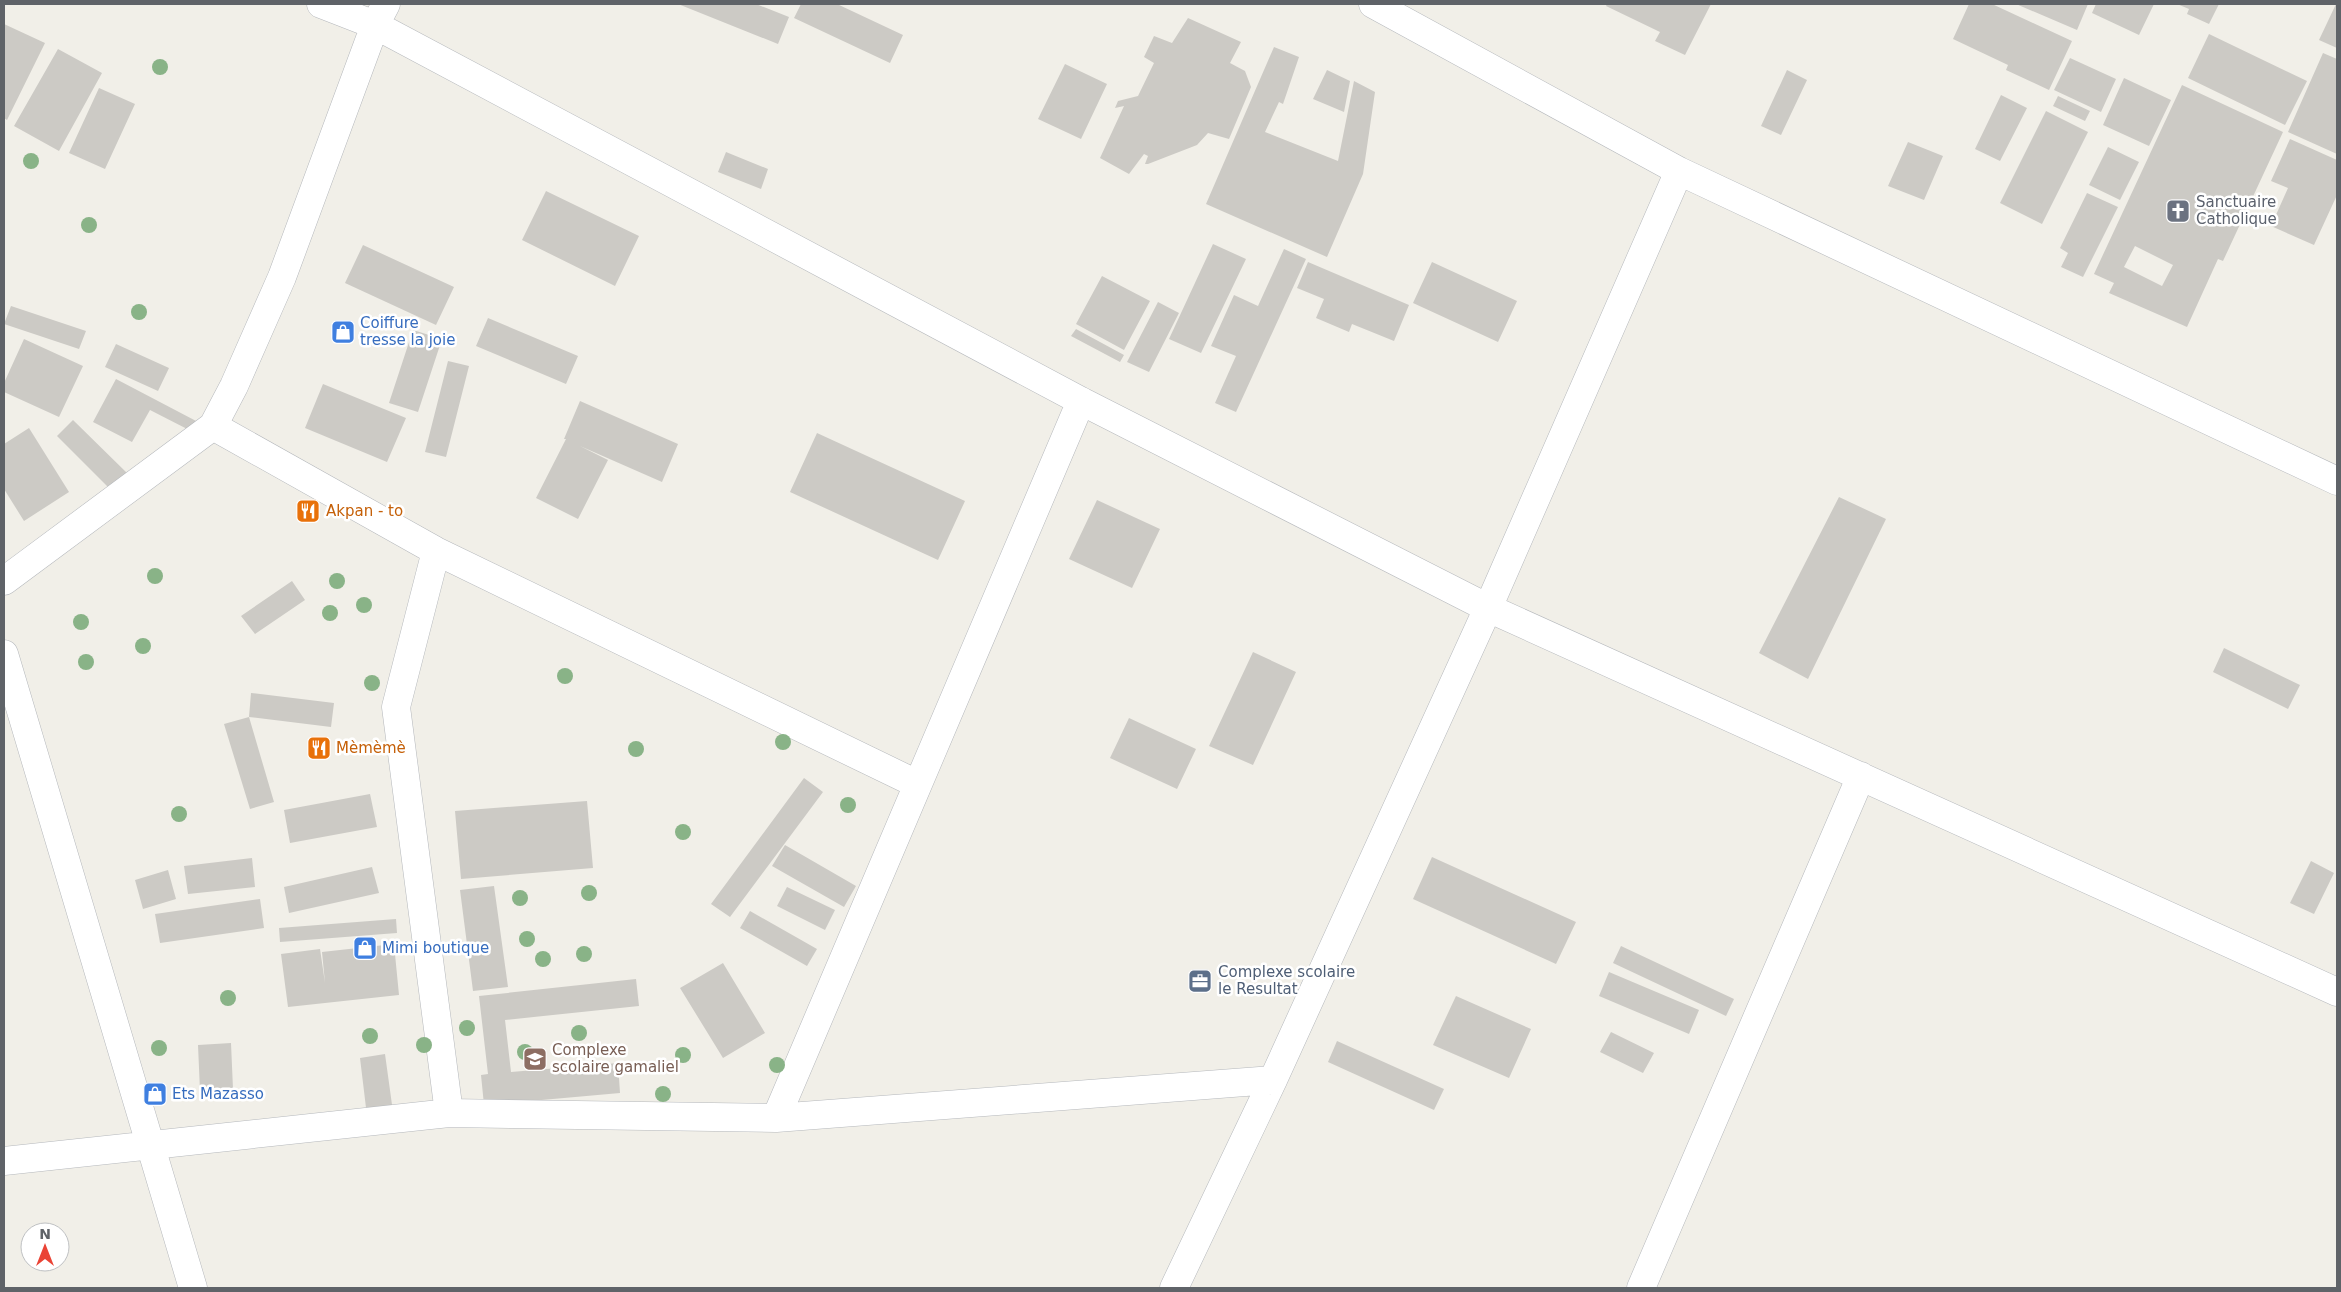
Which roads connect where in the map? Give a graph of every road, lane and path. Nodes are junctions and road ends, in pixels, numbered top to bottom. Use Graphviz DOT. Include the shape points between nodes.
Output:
graph roads {
  1 [pos="321,4"];
  2 [pos="1374,4"];
  3 [pos="381,14"];
  4 [pos="1679,171"];
  5 [pos="1081,401"];
  6 [pos="213,426"];
  7 [pos="2337,481"];
  8 [pos="436,551"];
  9 [pos="4,581"];
  10 [pos="1488,608"];
  11 [pos="4,654"];
  12 [pos="1861,776"];
  13 [pos="917,784"];
  14 [pos="2337,992"];
  15 [pos="1273,1080"];
  16 [pos="449,1113"];
  17 [pos="776,1118"];
  18 [pos="150,1144"];
  19 [pos="4,1161"];
  20 [pos="193,1288"];
  21 [pos="1174,1288"];
  22 [pos="1641,1288"];
  1 -- 3 [label="street"];
  2 -- 4 [label="street"];
  3 -- 5 [label="street"];
  3 -- 6 [label="street" via="282,277"];
  4 -- 7 [label="street"];
  4 -- 10 [label="street"];
  5 -- 10 [label="street"];
  5 -- 13 [label="street"];
  6 -- 8 [label="street"];
  6 -- 9 [label="street"];
  8 -- 13 [label="street"];
  8 -- 16 [label="street" via="396,706"];
  10 -- 12 [label="street"];
  10 -- 15 [label="street"];
  11 -- 18 [label="street"];
  12 -- 14 [label="street"];
  12 -- 22 [label="street"];
  13 -- 17 [label="street"];
  15 -- 17 [label="street"];
  15 -- 21 [label="street"];
  16 -- 17 [label="street"];
  16 -- 18 [label="street"];
  18 -- 19 [label="street"];
  18 -- 20 [label="street"];
}
